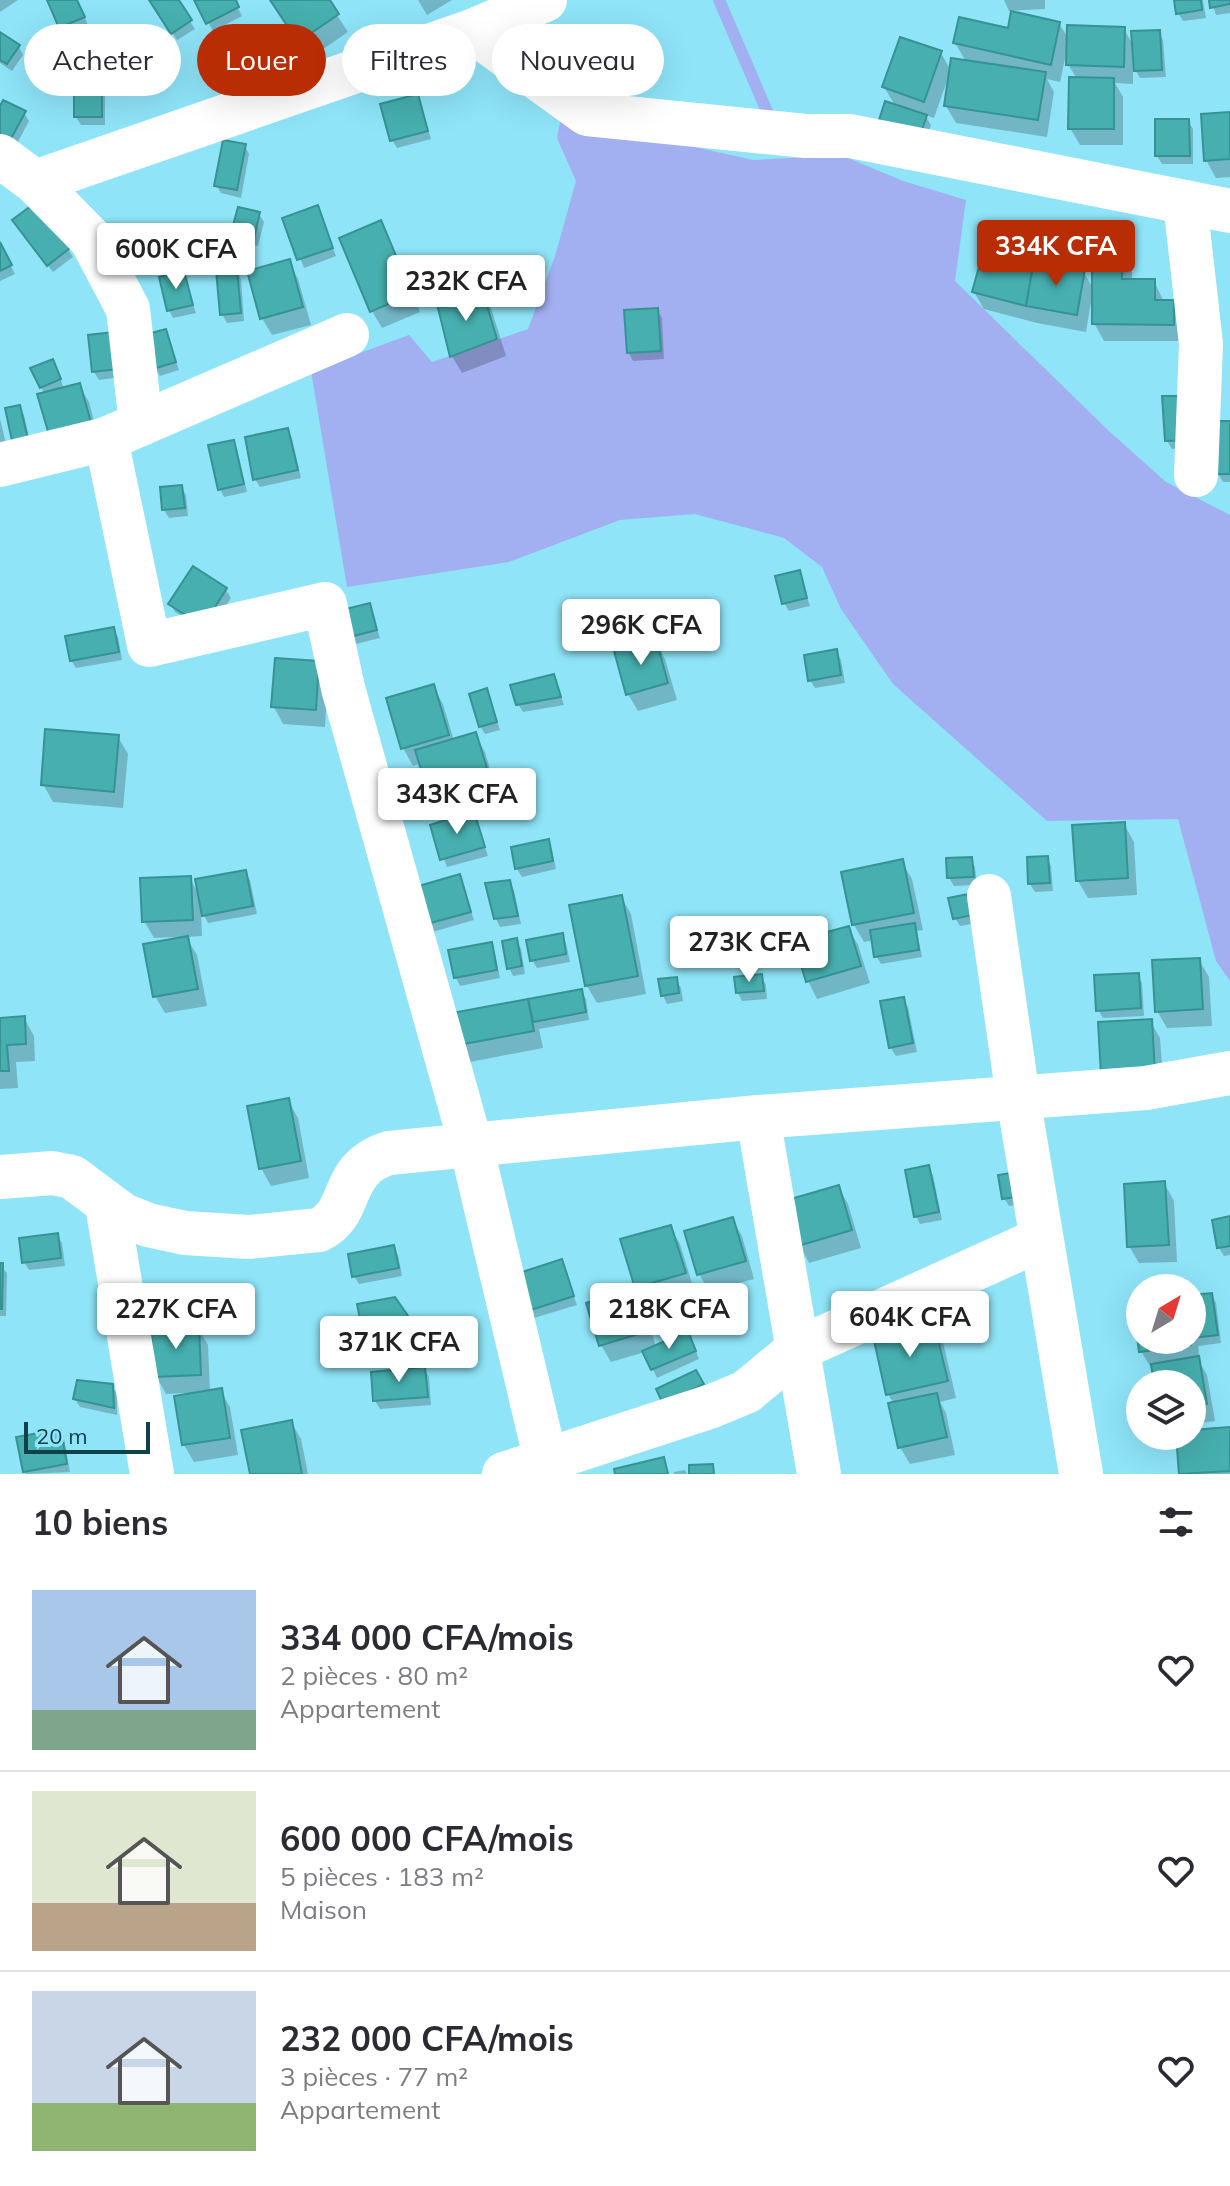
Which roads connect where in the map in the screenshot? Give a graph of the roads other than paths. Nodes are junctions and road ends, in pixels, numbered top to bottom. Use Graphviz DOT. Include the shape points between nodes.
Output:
graph roads {
  1 [pos="545,0"];
  2 [pos="476,29"];
  3 [pos="476,34"];
  4 [pos="342,76"];
  5 [pos="0,156"];
  6 [pos="35,182"];
  7 [pos="1185,202"];
  8 [pos="1230,211"];
  9 [pos="347,335"];
  10 [pos="124,432"];
  11 [pos="0,465"];
  12 [pos="1196,475"];
  13 [pos="989,896"];
  14 [pos="1230,1073"];
  15 [pos="1018,1097"];
  16 [pos="758,1117"];
  17 [pos="471,1145"];
  18 [pos="0,1177"];
  19 [pos="107,1205"];
  20 [pos="1041,1239"];
  21 [pos="798,1349"];
  22 [pos="547,1467"];
  23 [pos="152,1474"];
  24 [pos="504,1474"];
  25 [pos="819,1474"];
  26 [pos="1081,1474"];
  1 -- 2 [label="street"];
  3 -- 7 [label="street" via="587,114 850,136"];
  4 -- 6 [label="street"];
  5 -- 6 [label="street"];
  6 -- 10 [label="street" via="91,239 128,309"];
  7 -- 8 [label="street"];
  7 -- 12 [label="street" via="1201,344"];
  9 -- 10 [label="street"];
  10 -- 11 [label="street"];
  10 -- 17 [label="street" via="149,645 325,604 343,688"];
  13 -- 15 [label="street"];
  14 -- 15 [label="street" via="1146,1088"];
  15 -- 16 [label="street"];
  15 -- 20 [label="street"];
  16 -- 17 [label="street"];
  16 -- 21 [label="street"];
  17 -- 19 [label="street" via="375,1157 352,1180 336,1218 319,1230 249,1237 185,1233 148,1225"];
  17 -- 22 [label="street"];
  18 -- 19 [label="street" via="72,1177"];
  19 -- 23 [label="street"];
  20 -- 21 [label="street"];
  20 -- 26 [label="street"];
  21 -- 22 [label="street" via="746,1392"];
  21 -- 25 [label="street"];
  22 -- 24 [label="street"];
}
